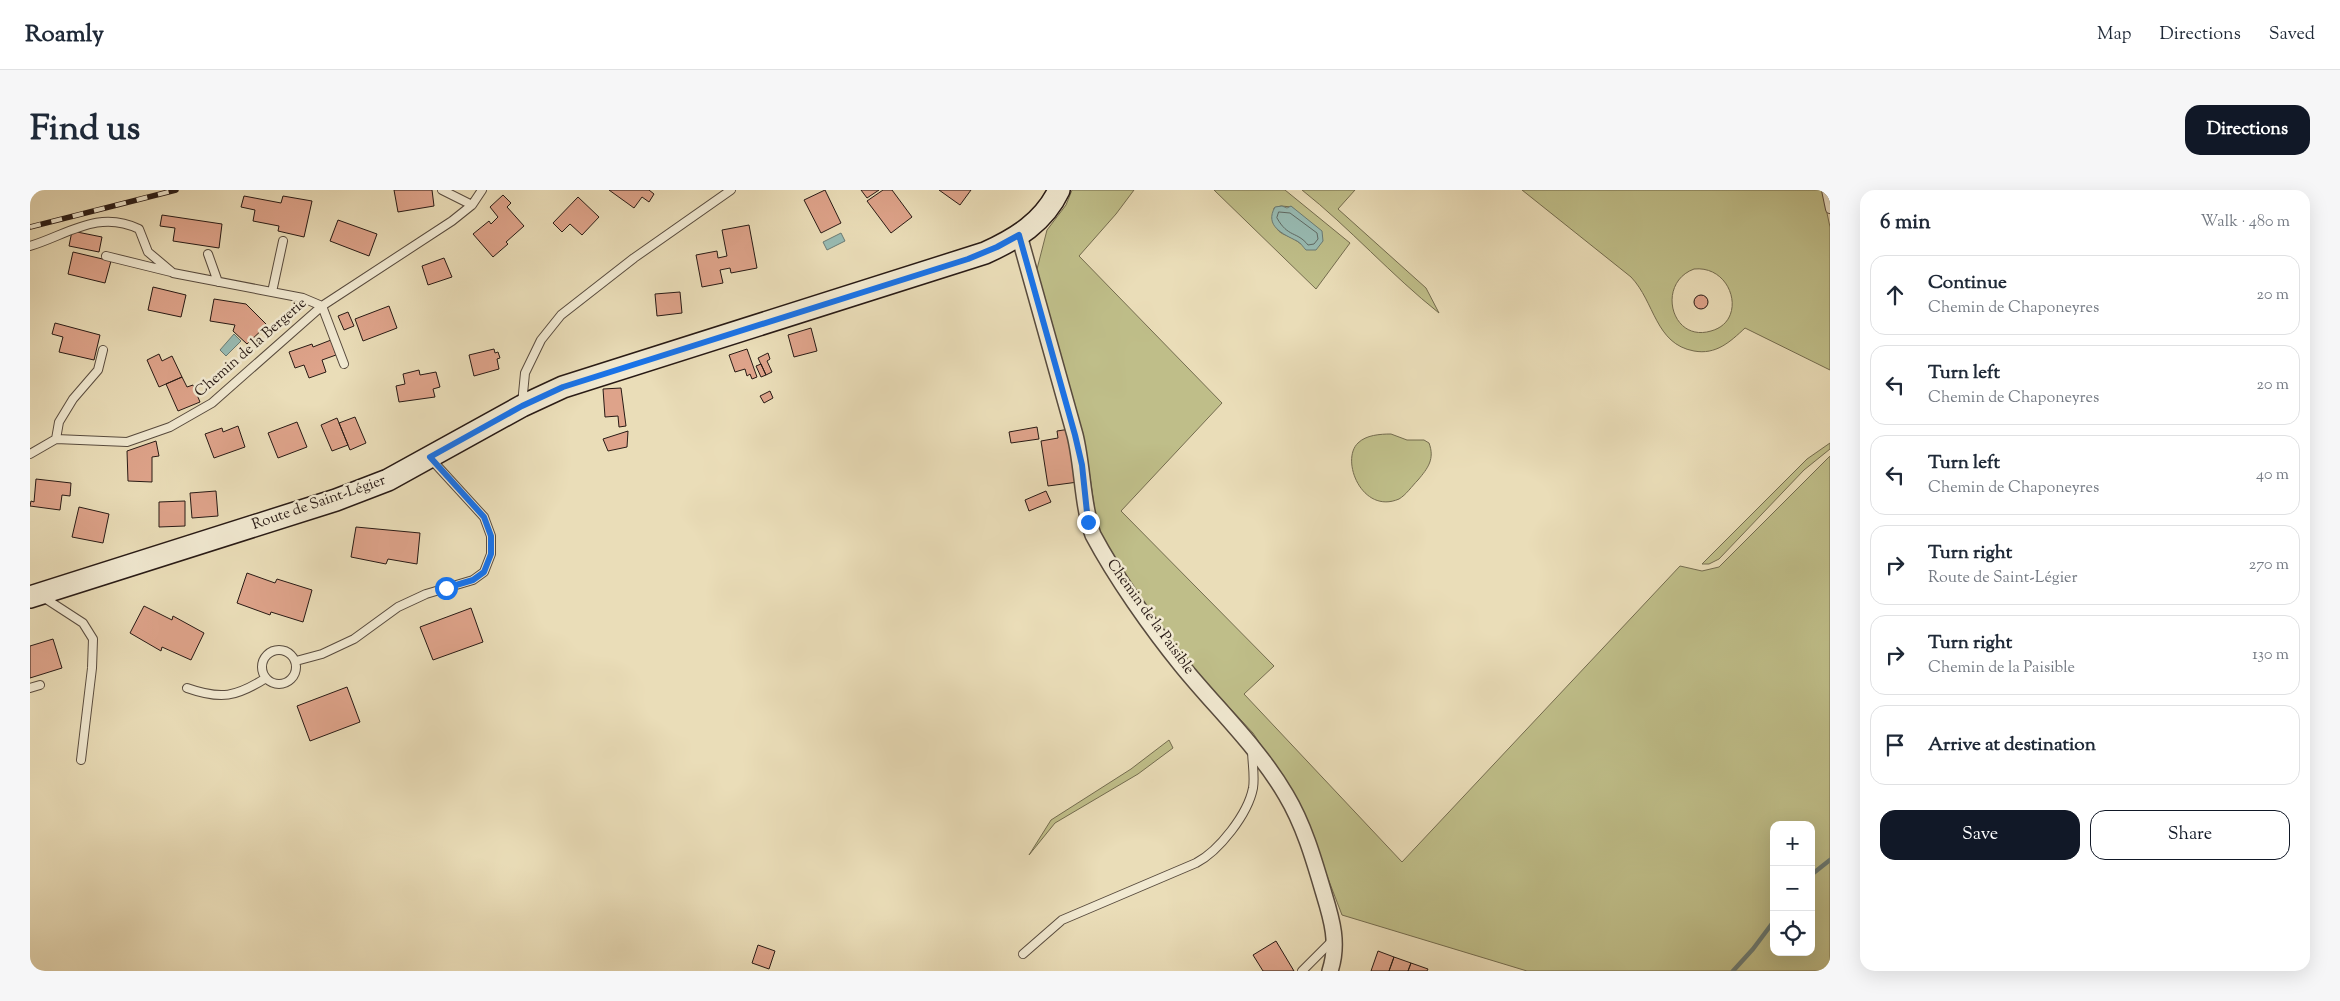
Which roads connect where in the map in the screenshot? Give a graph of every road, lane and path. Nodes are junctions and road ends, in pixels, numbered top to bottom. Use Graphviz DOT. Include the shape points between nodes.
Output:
graph roads {
  1 [pos="442,190"];
  2 [pos="482,190"];
  3 [pos="731,190"];
  4 [pos="1059,190"];
  5 [pos="1826,190"];
  6 [pos="472,205"];
  7 [pos="1830,209"];
  8 [pos="1019,235"];
  9 [pos="282,241"];
  10 [pos="30,246"];
  11 [pos="208,254"];
  12 [pos="106,256"];
  13 [pos="173,272"];
  14 [pos="218,282"];
  15 [pos="272,292"];
  16 [pos="322,306"];
  17 [pos="103,350"];
  18 [pos="344,364"];
  19 [pos="522,406"];
  20 [pos="56,439"];
  21 [pos="30,454"];
  22 [pos="430,457"];
  23 [pos="34,596"];
  24 [pos="296,661"];
  25 [pos="266,678"];
  26 [pos="40,686"];
  27 [pos="30,688"];
  28 [pos="187,688"];
  29 [pos="1252,745"];
  30 [pos="81,760"];
  31 [pos="1334,932"];
  32 [pos="1023,954"];
  33 [pos="1302,971"];
  34 [pos="1330,971"];
  1 -- 6 [label="lane"];
  2 -- 6 [label="lane, Chemin de la Bergerie"];
  3 -- 19 [label="lane" via="634,258 561,315 541,340 525,374"];
  4 -- 8 [label="main road, Route de Saint-Légier" via="1039,219"];
  5 -- 7 [label="lane"];
  6 -- 16 [label="lane, Chemin de la Bergerie"];
  8 -- 19 [label="main road, Route de Saint-Légier" via="976,256 586,379"];
  8 -- 29 [label="street, Chemin de la Paisible" via="1075,435 1088,522 1093,535 1167,646"];
  9 -- 15 [label="lane"];
  10 -- 13 [label="lane, Chemin de la Bergerie" via="87,224 118,223 139,229 148,252"];
  11 -- 14 [label="lane"];
  12 -- 13 [label="lane"];
  13 -- 14 [label="lane, Chemin de la Bergerie"];
  14 -- 15 [label="lane, Chemin de la Bergerie"];
  15 -- 16 [label="lane, Chemin de la Bergerie" via="303,298"];
  16 -- 18 [label="lane"];
  16 -- 20 [label="lane, Chemin de la Bergerie" via="212,403 170,427 127,442"];
  17 -- 20 [label="lane" via="98,370 73,399 59,422"];
  19 -- 22 [label="main road, Route de Saint-Légier"];
  20 -- 21 [label="lane"];
  22 -- 23 [label="main road, Route de Saint-Légier" via="388,480 336,500"];
  22 -- 24 [label="lane" via="484,517 491,536 491,554 484,572 473,580 426,594 398,608 354,639 322,654"];
  23 -- 30 [label="lane" via="83,623 93,639"];
  24 -- 25 [label="lane" via="295,674 290,680 274,683"];
  24 -- 25 [label="lane" via="288,652 272,651 263,662"];
  25 -- 28 [label="lane" via="235,694 218,696"];
  26 -- 27 [label="lane"];
  29 -- 31 [label="street, Chemin de la Paisible" via="1294,811 1315,865"];
  29 -- 32 [label="lane" via="1253,784 1250,796 1232,829 1209,855 1062,920"];
  31 -- 33 [label="lane"];
  31 -- 34 [label="street, Chemin de la Paisible" via="1334,961"];
}
